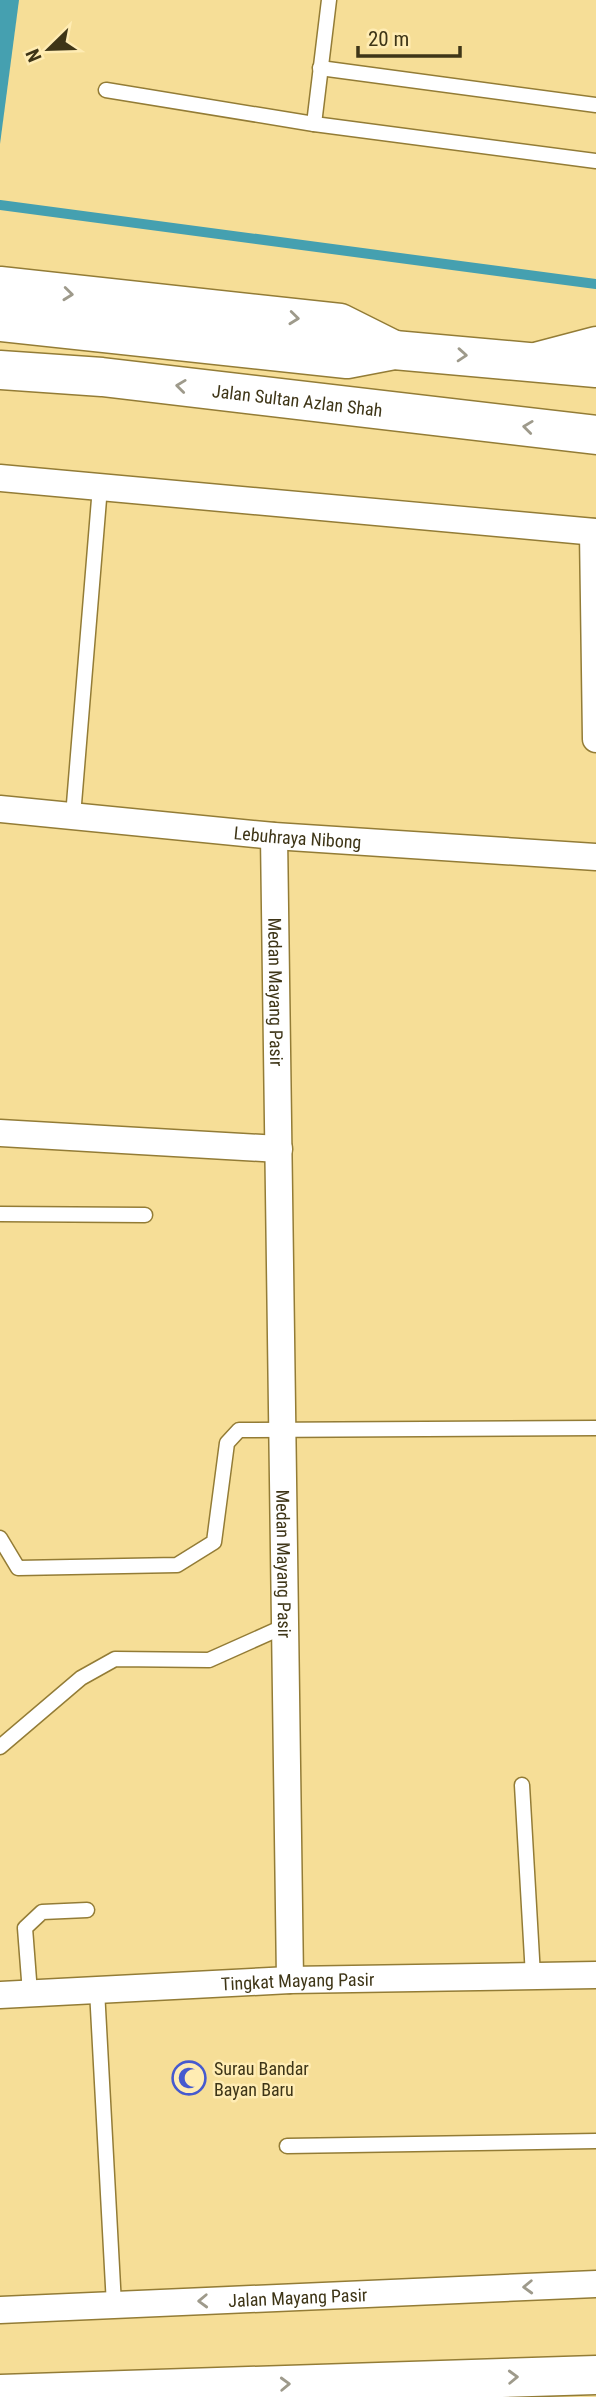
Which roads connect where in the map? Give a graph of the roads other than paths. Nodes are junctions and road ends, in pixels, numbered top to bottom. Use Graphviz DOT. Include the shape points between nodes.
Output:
graph roads {
  1 [pos="329,0"];
  2 [pos="320,68"];
  3 [pos="106,90"];
  4 [pos="596,105"];
  5 [pos="314,124"];
  6 [pos="596,161"];
  7 [pos="0,286"];
  8 [pos="0,322"];
  9 [pos="596,346"];
  10 [pos="394,350"];
  11 [pos="537,361"];
  12 [pos="596,368"];
  13 [pos="0,370"];
  14 [pos="596,435"];
  15 [pos="0,478"];
  16 [pos="100,487"];
  17 [pos="595,532"];
  18 [pos="596,739"];
  19 [pos="0,809"];
  20 [pos="73,816"];
  21 [pos="274,836"];
  22 [pos="596,857"];
  23 [pos="0,1133"];
  24 [pos="279,1149"];
  25 [pos="0,1214"];
  26 [pos="145,1215"];
  27 [pos="283,1428"];
  28 [pos="596,1428"];
  29 [pos="0,1538"];
  30 [pos="285,1626"];
  31 [pos="0,1747"];
  32 [pos="522,1784"];
  33 [pos="87,1910"];
  34 [pos="596,1975"];
  35 [pos="533,1976"];
  36 [pos="290,1980"];
  37 [pos="97,1990"];
  38 [pos="30,1993"];
  39 [pos="0,1995"];
  40 [pos="596,2141"];
  41 [pos="287,2146"];
  42 [pos="596,2284"];
  43 [pos="114,2305"];
  44 [pos="0,2310"];
  45 [pos="596,2375"];
  46 [pos="218,2391"];
  47 [pos="0,2394"];
  1 -- 2 [label="lane"];
  2 -- 4 [label="lane"];
  2 -- 5 [label="lane"];
  3 -- 5 [label="lane"];
  5 -- 6 [label="lane"];
  7 -- 10 [label="main road, one-way" via="340,323"];
  8 -- 10 [label="main road" via="347,359"];
  9 -- 11 [label="main road"];
  10 -- 11 [label="main road, one-way"];
  11 -- 12 [label="main road"];
  14 -- 13 [label="main road, Jalan Sultan Azlan Shah, one-way" via="102,376"];
  15 -- 16 [label="street"];
  16 -- 17 [label="street"];
  16 -- 20 [label="lane"];
  17 -- 18 [label="street"];
  19 -- 20 [label="street, Lebuhraya Nibong"];
  20 -- 21 [label="street, Lebuhraya Nibong"];
  21 -- 22 [label="street, Lebuhraya Nibong"];
  21 -- 24 [label="street, Medan Mayang Pasir"];
  23 -- 24 [label="street"];
  24 -- 27 [label="street, Medan Mayang Pasir"];
  25 -- 26 [label="lane"];
  27 -- 28 [label="lane"];
  27 -- 29 [label="lane" via="239,1430 227,1443 214,1542 177,1565 18,1568"];
  27 -- 30 [label="street, Medan Mayang Pasir"];
  30 -- 31 [label="lane" via="209,1660 115,1659 81,1678"];
  30 -- 36 [label="street, Medan Mayang Pasir"];
  32 -- 35 [label="lane"];
  33 -- 38 [label="lane" via="42,1912 25,1928"];
  34 -- 35 [label="street, Tingkat Mayang Pasir"];
  35 -- 36 [label="street, Tingkat Mayang Pasir"];
  36 -- 37 [label="street, Tingkat Mayang Pasir"];
  37 -- 38 [label="street, Tingkat Mayang Pasir"];
  37 -- 43 [label="lane"];
  38 -- 39 [label="street, Tingkat Mayang Pasir"];
  40 -- 41 [label="lane"];
  42 -- 43 [label="street, Jalan Mayang Pasir, one-way"];
  43 -- 44 [label="street, Jalan Mayang Pasir"];
  46 -- 45 [label="main road, one-way"];
  46 -- 47 [label="main road"];
}
